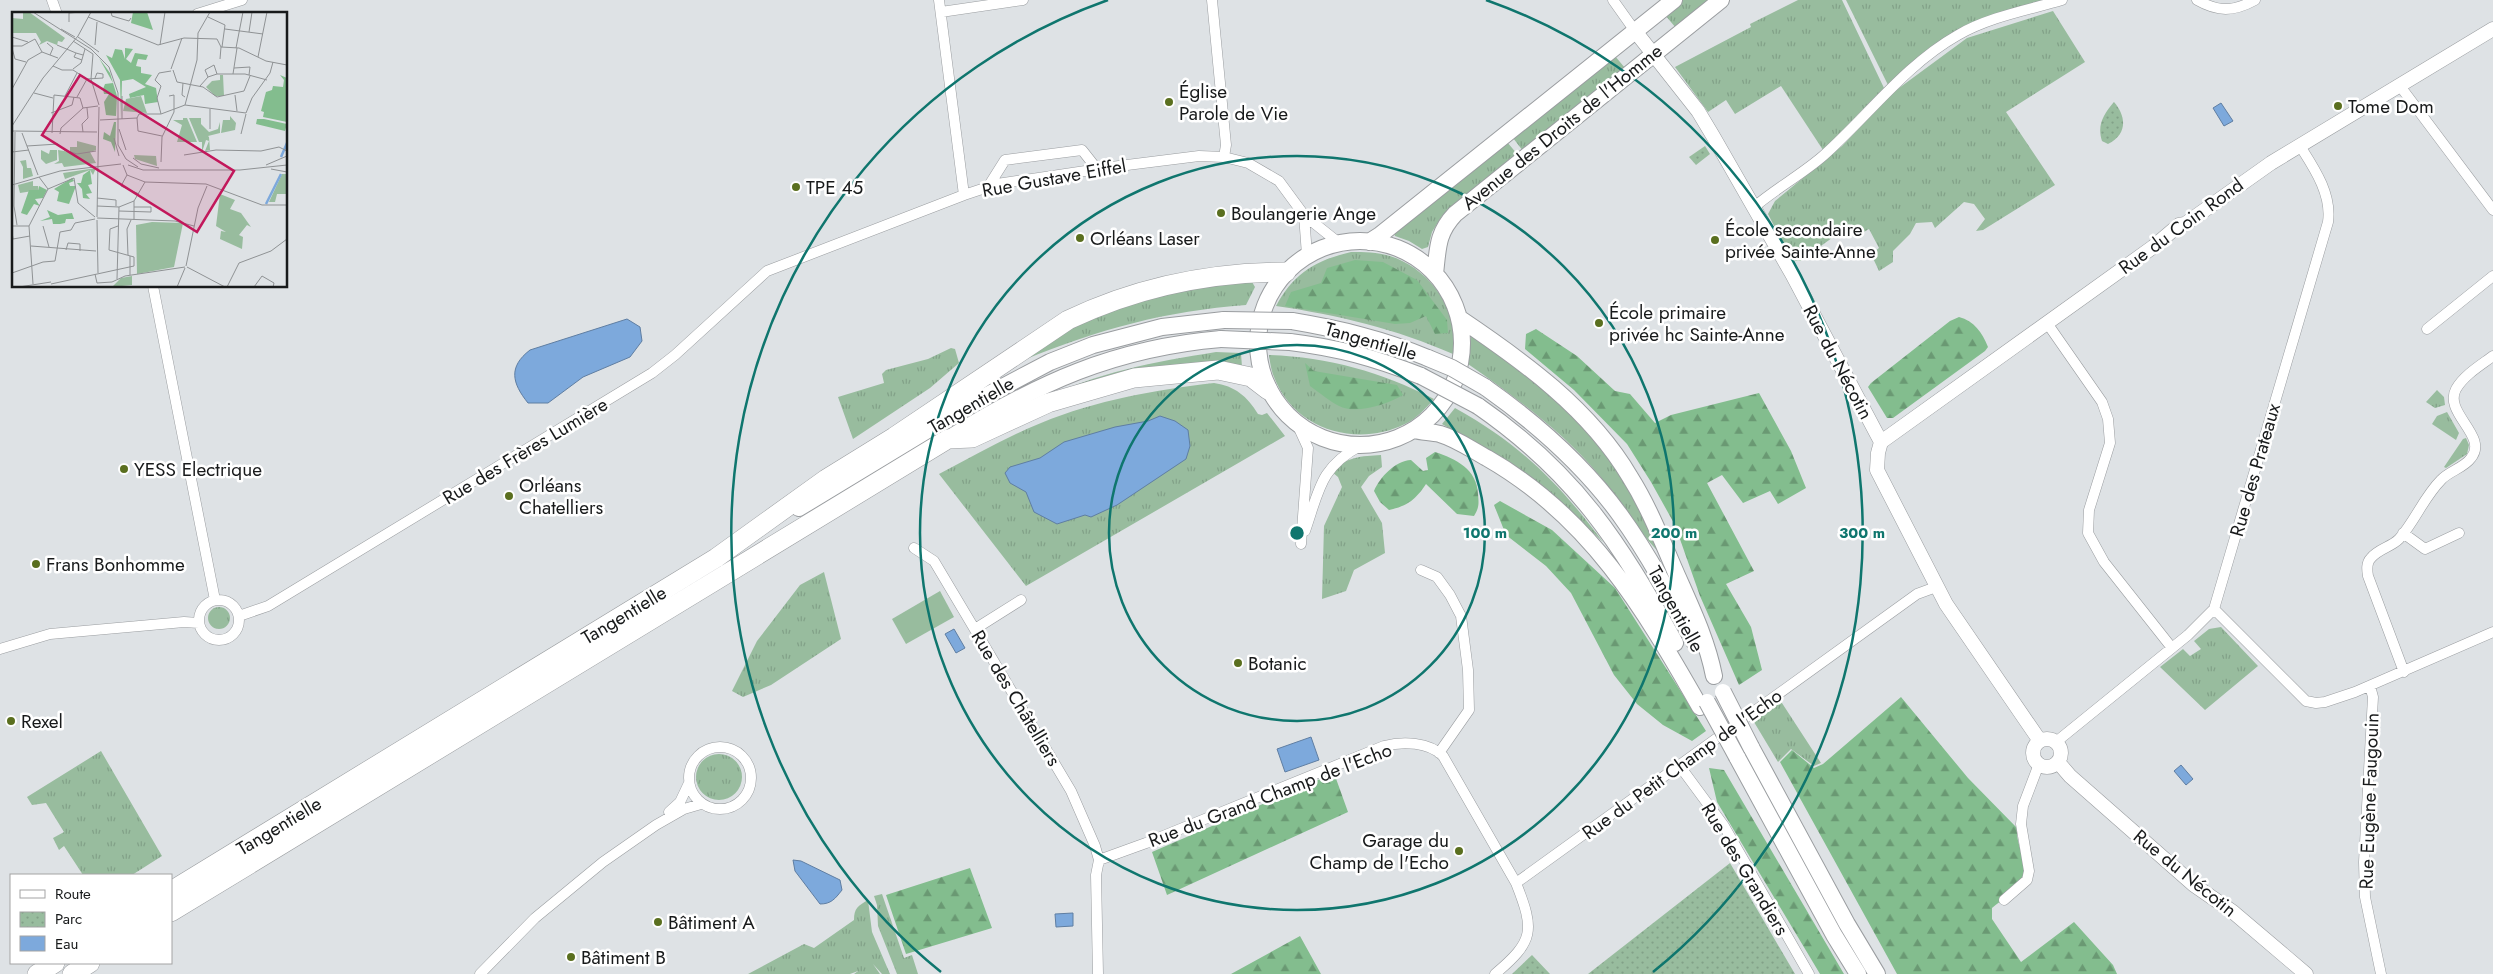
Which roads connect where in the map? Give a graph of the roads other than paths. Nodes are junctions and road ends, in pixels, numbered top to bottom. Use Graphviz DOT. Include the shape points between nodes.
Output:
graph roads {
  1 [pos="52,0"];
  2 [pos="242,0"];
  3 [pos="939,0"];
  4 [pos="1023,0"];
  5 [pos="1212,0"];
  6 [pos="1613,0"];
  7 [pos="1674,0"];
  8 [pos="1721,0"];
  9 [pos="2062,0"];
  10 [pos="2197,0"];
  11 [pos="2255,0"];
  12 [pos="56,12"];
  13 [pos="204,12"];
  14 [pos="941,12"];
  15 [pos="2493,29"];
  16 [pos="1635,31"];
  17 [pos="1653,54"];
  18 [pos="2400,86"];
  19 [pos="2300,146"];
  20 [pos="1224,157"];
  21 [pos="1097,169"];
  22 [pos="988,187"];
  23 [pos="964,195"];
  24 [pos="1753,208"];
  25 [pos="2493,210"];
  26 [pos="1304,215"];
  27 [pos="1369,242"];
  28 [pos="1339,243"];
  29 [pos="1307,255"];
  30 [pos="792,260"];
  31 [pos="1286,272"];
  32 [pos="1435,274"];
  33 [pos="2493,276"];
  34 [pos="153,288"];
  35 [pos="1459,318"];
  36 [pos="2047,323"];
  37 [pos="2427,329"];
  38 [pos="2493,356"];
  39 [pos="1268,390"];
  40 [pos="1297,424"];
  41 [pos="1414,430"];
  42 [pos="948,439"];
  43 [pos="1881,442"];
  44 [pos="1360,446"];
  45 [pos="2403,533"];
  46 [pos="2459,533"];
  47 [pos="914,548"];
  48 [pos="716,558"];
  49 [pos="1420,570"];
  50 [pos="1936,586"];
  51 [pos="215,600"];
  52 [pos="1021,600"];
  53 [pos="2214,609"];
  54 [pos="239,616"];
  55 [pos="199,623"];
  56 [pos="975,629"];
  57 [pos="2493,632"];
  58 [pos="2172,648"];
  59 [pos="0,649"];
  60 [pos="2404,672"];
  61 [pos="1714,676"];
  62 [pos="2370,686"];
  63 [pos="1704,704"];
  64 [pos="2037,738"];
  65 [pos="2060,739"];
  66 [pos="1440,753"];
  67 [pos="1679,765"];
  68 [pos="2061,767"];
  69 [pos="2038,768"];
  70 [pos="689,783"];
  71 [pos="702,804"];
  72 [pos="656,825"];
  73 [pos="1098,860"];
  74 [pos="1516,884"];
  75 [pos="172,891"];
  76 [pos="2004,900"];
  77 [pos="172,911"];
  78 [pos="54,964"];
  79 [pos="88,964"];
  80 [pos="37,974"];
  81 [pos="72,974"];
  82 [pos="480,974"];
  83 [pos="1098,974"];
  84 [pos="1495,974"];
  85 [pos="1810,974"];
  86 [pos="1858,974"];
  87 [pos="1877,974"];
  88 [pos="2306,974"];
  89 [pos="2381,974"];
  1 -- 12 [label="street"];
  2 -- 13 [label="street"];
  3 -- 14 [label="street"];
  4 -- 14 [label="street"];
  5 -- 20 [label="street" via="1226,145"];
  6 -- 16 [label="street, Rue du Nécotin"];
  7 -- 16 [label="main road, Avenue des Droits de l'Homme"];
  8 -- 17 [label="main road, Avenue des Droits de l'Homme"];
  9 -- 24 [label="street" via="1958,34 1887,91 1822,156"];
  10 -- 11 [label="street" via="2212,9 2229,9"];
  14 -- 23 [label="street"];
  15 -- 18 [label="street, Rue du Coin Rond"];
  16 -- 17 [label="street, Rue du Nécotin"];
  16 -- 27 [label="main road, Avenue des Droits de l'Homme"];
  17 -- 24 [label="street, Rue du Nécotin" via="1698,111"];
  17 -- 32 [label="main road, Avenue des Droits de l'Homme" via="1455,214 1439,237"];
  18 -- 19 [label="street, Rue du Coin Rond"];
  18 -- 25 [label="street"];
  19 -- 36 [label="street, Rue du Coin Rond" via="2235,187 2185,224 2179,224 2153,247"];
  19 -- 53 [label="street, Rue des Prateaux" via="2326,192 2330,210 2328,222"];
  20 -- 21 [label="street, Rue Gustave Eiffel" via="1198,156"];
  20 -- 26 [label="street, Rue Gustave Eiffel" via="1248,164 1279,181"];
  21 -- 22 [label="street, Rue Gustave Eiffel"];
  21 -- 22 [label="street" via="1082,150 1005,160"];
  22 -- 23 [label="street, Rue Gustave Eiffel"];
  23 -- 30 [label="street, Rue Gustave Eiffel"];
  24 -- 43 [label="street, Rue du Nécotin" via="1792,274"];
  26 -- 28 [label="street, Rue Gustave Eiffel"];
  26 -- 29 [label="street"];
  27 -- 28 [label="main road"];
  27 -- 32 [label="main road" via="1394,247"];
  28 -- 29 [label="main road"];
  29 -- 31 [label="main road"];
  30 -- 54 [label="street, Rue des Frères Lumière" via="767,271 675,356 652,373 268,606"];
  31 -- 39 [label="main road" via="1268,298 1258,328 1258,360"];
  31 -- 48 [label="highway" via="1211,276 1149,288 1068,320 826,479"];
  32 -- 35 [label="main road" via="1450,294"];
  33 -- 37 [label="street"];
  34 -- 51 [label="street"];
  35 -- 41 [label="main road" via="1462,350 1455,381 1438,409"];
  35 -- 61 [label="main road" via="1559,393 1591,424 1614,453 1631,477 1658,532 1708,649"];
  36 -- 43 [label="street, Rue du Coin Rond"];
  36 -- 58 [label="street" via="2102,402 2108,419 2110,444 2090,510 2088,533 2104,562"];
  38 -- 45 [label="street" via="2464,380 2454,397 2457,410 2474,438 2472,458 2440,481"];
  39 -- 40 [label="main road"];
  39 -- 42 [label="highway" via="1251,378 1218,370 1134,378 1048,403 972,438"];
  40 -- 44 [label="main road" via="1316,436"];
  40 -- 44 [label="street" via="1308,448 1301,544 1324,476 1335,461"];
  41 -- 44 [label="main road" via="1397,439"];
  41 -- 63 [label="main road" via="1453,439 1504,468 1578,526 1622,580"];
  42 -- 63 [label="main road, Tangentielle, bridge" via="1060,378 1119,356 1178,343 1221,339 1290,342 1374,358 1421,376 1478,406 1510,428 1566,479 1593,511 1648,593"];
  42 -- 77 [label="highway, Tangentielle"];
  43 -- 50 [label="street, Rue du Nécotin" via="1878,470"];
  45 -- 46 [label="street" via="2425,549"];
  45 -- 60 [label="street" via="2393,544 2372,556 2367,570"];
  47 -- 56 [label="street, Rue des Châtelliers" via="934,561"];
  48 -- 61 [label="main road, Tangentielle, bridge" via="974,402 1050,362 1093,345 1154,329 1224,320 1292,322 1350,331 1394,344 1485,387 1520,411 1577,464 1619,514 1663,583"];
  48 -- 75 [label="highway, Tangentielle"];
  49 -- 66 [label="street" via="1437,576 1461,616 1468,670 1469,710"];
  50 -- 64 [label="street, Rue du Nécotin"];
  50 -- 67 [label="street, Rue du Petit Champ de l'Echo" via="1917,594"];
  51 -- 54 [label="street" via="228,601"];
  51 -- 55 [label="street" via="202,608"];
  52 -- 56 [label="street"];
  53 -- 58 [label="street"];
  53 -- 62 [label="street, Rue Eugène Faugouin" via="2306,700 2325,702"];
  54 -- 55 [label="street" via="234,634 223,640 210,638"];
  55 -- 59 [label="street" via="50,634"];
  56 -- 73 [label="street, Rue des Châtelliers" via="1071,791 1088,825"];
  57 -- 60 [label="street, Rue Eugène Faugouin"];
  58 -- 65 [label="street"];
  60 -- 62 [label="street, Rue Eugène Faugouin"];
  61 -- 87 [label="main road, Tangentielle, bridge"];
  62 -- 89 [label="street, Rue Eugène Faugouin" via="2373,697 2365,897"];
  63 -- 86 [label="main road, Tangentielle, bridge"];
  64 -- 65 [label="street"];
  64 -- 69 [label="street" via="2033,752"];
  65 -- 68 [label="street"];
  66 -- 73 [label="street, Rue du Grand Champ de l'Echo" via="1412,744 1384,746"];
  66 -- 74 [label="street"];
  67 -- 74 [label="street, Rue du Petit Champ de l'Echo"];
  67 -- 85 [label="street, Rue des Grandiers" via="1724,826"];
  68 -- 69 [label="street"];
  68 -- 88 [label="street, Rue du Nécotin" via="2194,885 2233,912"];
  69 -- 76 [label="street" via="2023,806 2021,824 2029,871 2027,880"];
  70 -- 71 [label="street" via="695,798"];
  70 -- 71 [label="street" via="693,762 710,748 726,747 745,759 751,782 742,801 722,809"];
  70 -- 72 [label="street" via="680,802"];
  71 -- 72 [label="street" via="684,809"];
  72 -- 82 [label="street" via="573,885"];
  73 -- 83 [label="street"];
  74 -- 84 [label="street" via="1525,906 1528,936 1521,951"];
  78 -- 80 [label="highway"];
  79 -- 81 [label="highway"];
}
